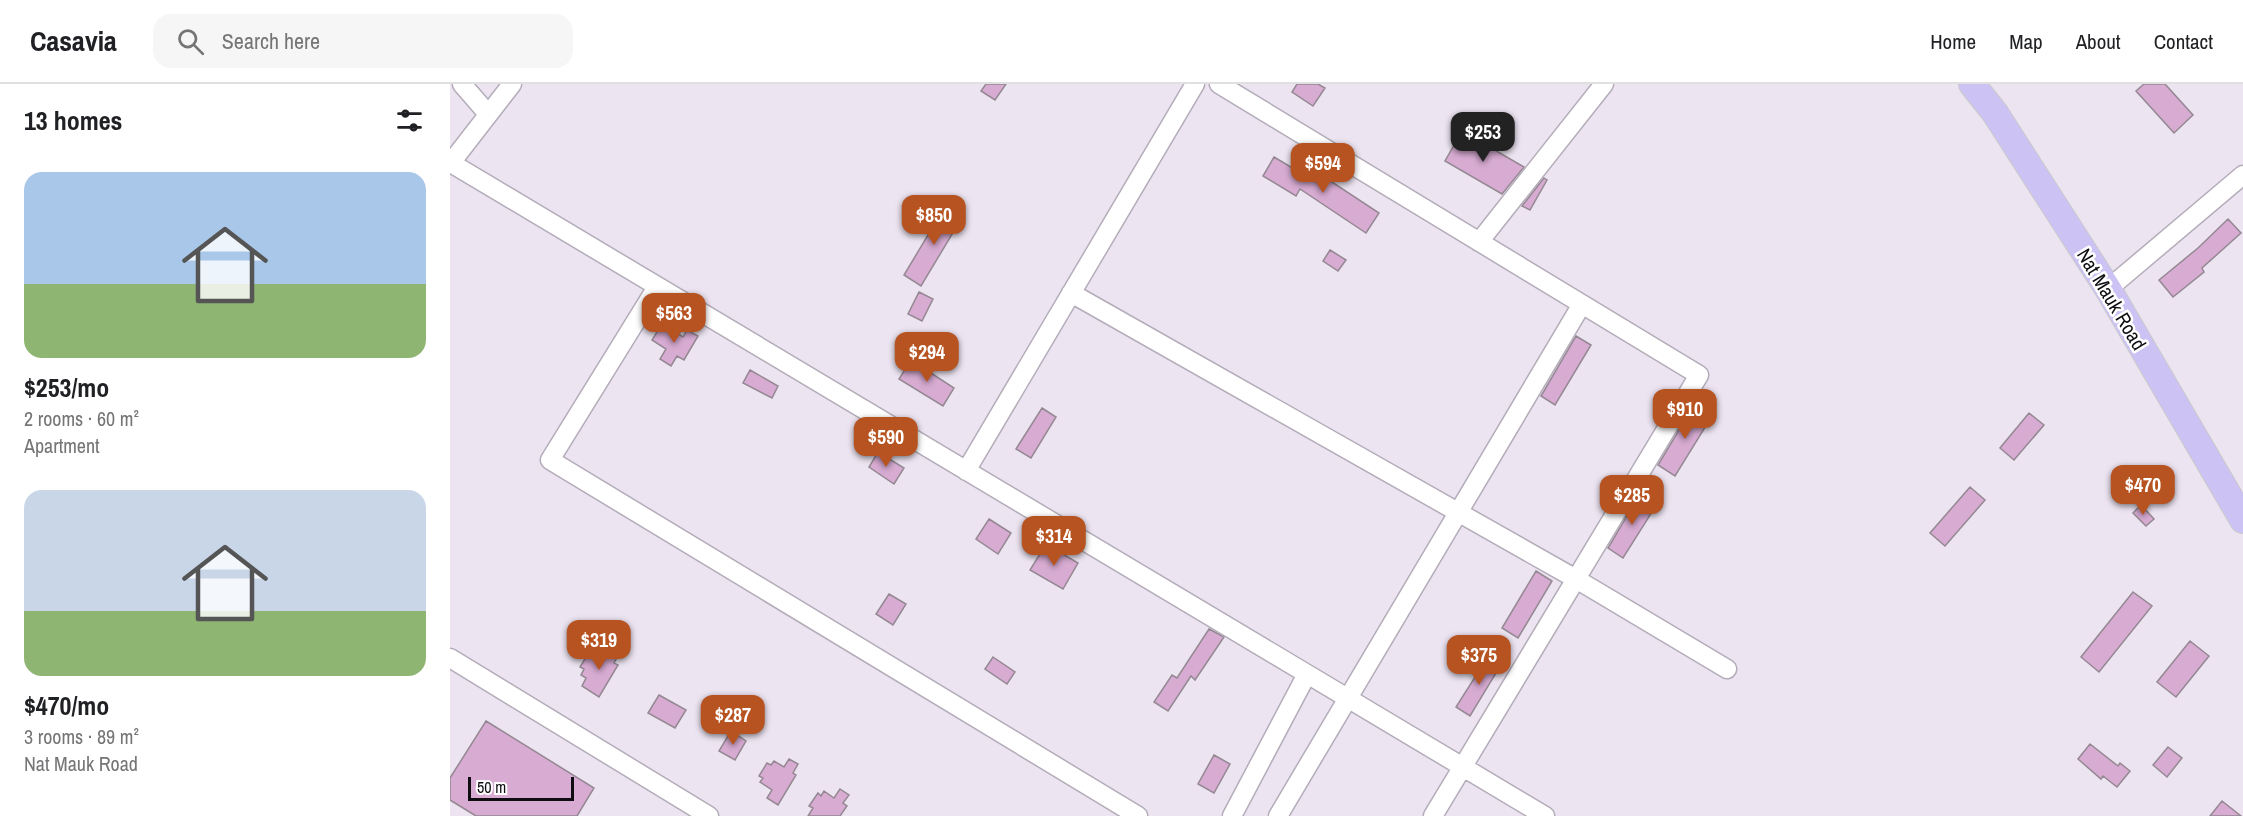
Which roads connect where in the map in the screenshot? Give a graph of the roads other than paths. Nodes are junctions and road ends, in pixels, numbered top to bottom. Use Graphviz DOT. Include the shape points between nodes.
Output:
graph roads {
  1 [pos="462,84"];
  2 [pos="512,84"];
  3 [pos="1195,84"];
  4 [pos="1219,84"];
  5 [pos="1604,84"];
  6 [pos="1971,84"];
  7 [pos="488,114"];
  8 [pos="451,163"];
  9 [pos="2243,175"];
  10 [pos="1479,242"];
  11 [pos="657,287"];
  12 [pos="2108,289"];
  13 [pos="1071,293"];
  14 [pos="1582,304"];
  15 [pos="966,471"];
  16 [pos="1458,513"];
  17 [pos="2243,520"];
  18 [pos="1576,579"];
  19 [pos="450,658"];
  20 [pos="1727,669"];
  21 [pos="1307,674"];
  22 [pos="1348,698"];
  23 [pos="1462,766"];
  24 [pos="709,816"];
  25 [pos="1138,816"];
  26 [pos="1232,816"];
  27 [pos="1278,816"];
  28 [pos="1433,816"];
  29 [pos="1545,816"];
  1 -- 7 [label="street"];
  2 -- 7 [label="street"];
  3 -- 13 [label="street"];
  4 -- 10 [label="street"];
  5 -- 10 [label="street"];
  6 -- 12 [label="highway, Nat Mauk Road" via="1995,112"];
  7 -- 8 [label="street"];
  8 -- 11 [label="street"];
  9 -- 12 [label="street"];
  10 -- 14 [label="street"];
  11 -- 15 [label="street"];
  11 -- 25 [label="street" via="550,460"];
  12 -- 17 [label="highway, Nat Mauk Road"];
  13 -- 15 [label="street"];
  13 -- 16 [label="street"];
  14 -- 16 [label="street"];
  14 -- 18 [label="street" via="1700,375"];
  15 -- 21 [label="street"];
  16 -- 18 [label="street"];
  16 -- 22 [label="street"];
  18 -- 20 [label="street"];
  18 -- 23 [label="street"];
  19 -- 24 [label="street"];
  21 -- 22 [label="street"];
  21 -- 26 [label="street"];
  22 -- 23 [label="street"];
  22 -- 27 [label="street"];
  23 -- 28 [label="street"];
  23 -- 29 [label="street"];
}
